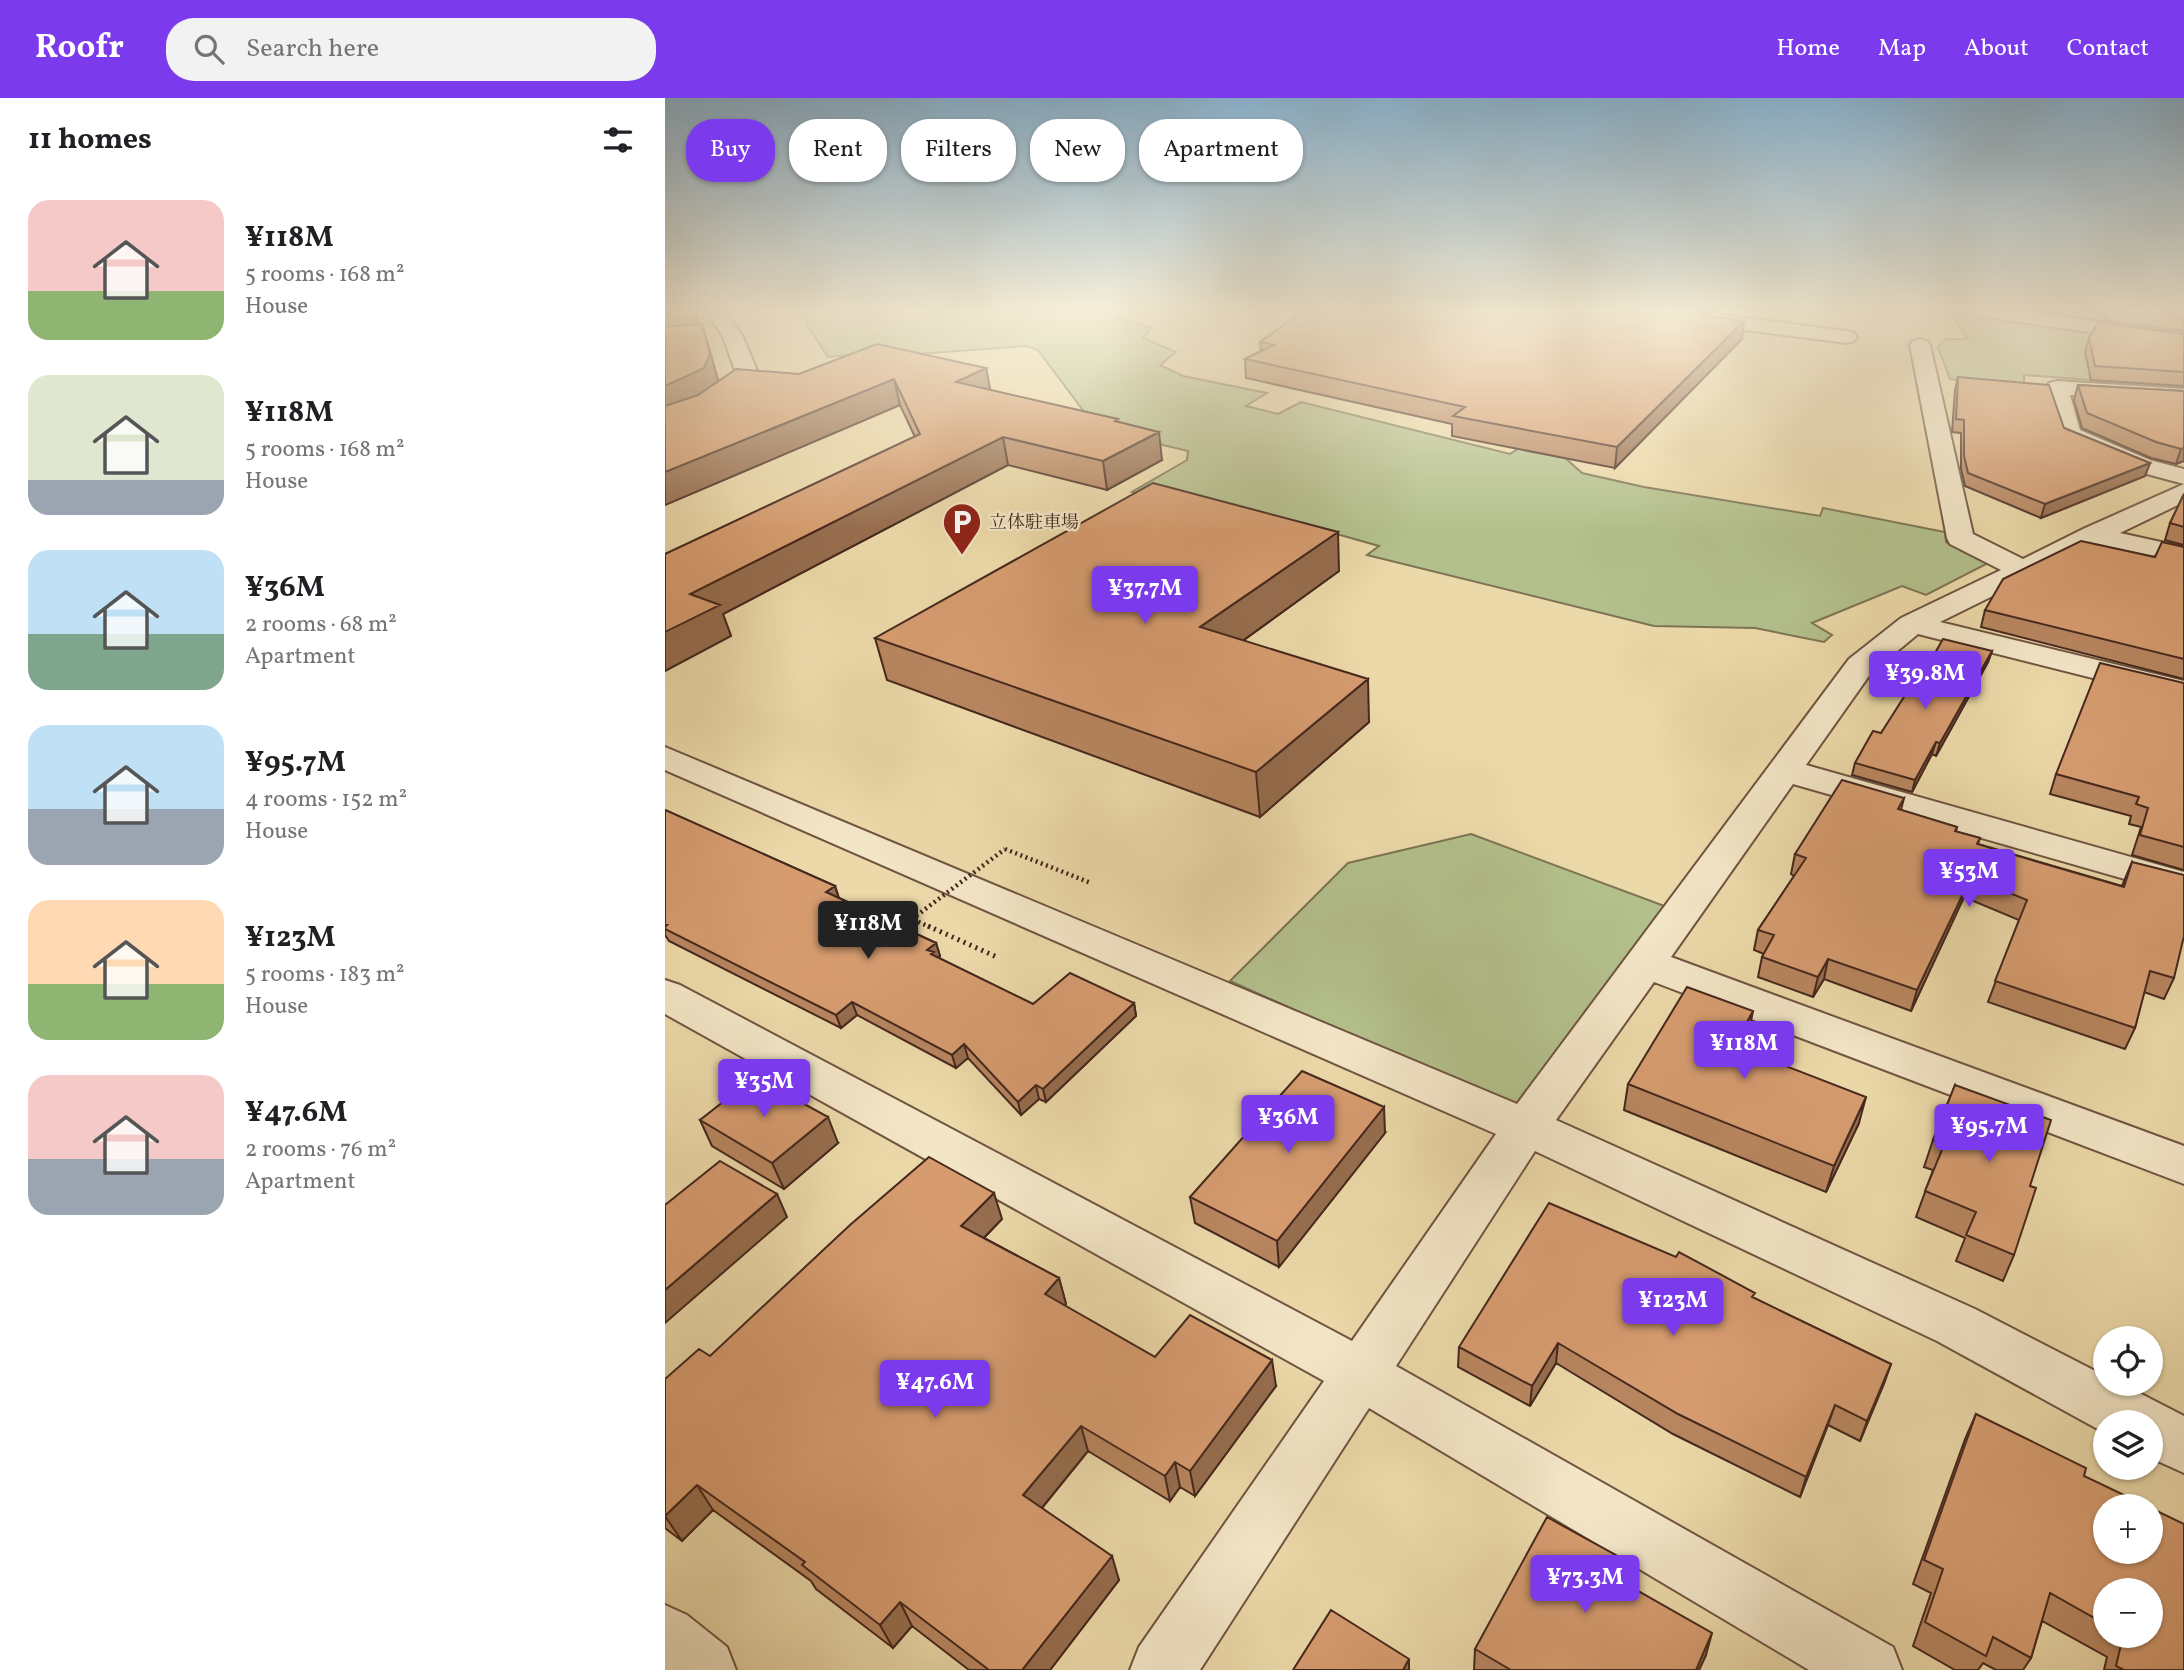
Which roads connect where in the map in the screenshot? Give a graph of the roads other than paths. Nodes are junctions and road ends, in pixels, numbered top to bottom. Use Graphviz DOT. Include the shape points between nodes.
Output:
graph roads {
  1 [pos="742,383"];
  2 [pos="1928,383"];
  3 [pos="2184,396"];
  4 [pos="665,427"];
  5 [pos="2184,477"];
  6 [pos="2184,492"];
  7 [pos="2092,535"];
  8 [pos="2184,555"];
  9 [pos="2023,570"];
  10 [pos="1912,624"];
  11 [pos="2184,691"];
  12 [pos="665,757"];
  13 [pos="1784,770"];
  14 [pos="2184,884"];
  15 [pos="1645,963"];
  16 [pos="665,995"];
  17 [pos="1526,1127"];
  18 [pos="2184,1165"];
  19 [pos="1361,1374"];
  20 [pos="2117,1410"];
  21 [pos="2163,1435"];
  22 [pos="2184,1446"];
  23 [pos="665,1637"];
  24 [pos="704,1670"];
  25 [pos="1163,1670"];
  26 [pos="1870,1670"];
  1 -- 4 [label="street" via="714,407"];
  2 -- 9 [label="street" via="1960,538"];
  3 -- 5 [label="street" via="2057,388 2069,434 2141,465"];
  6 -- 7 [label="street"];
  7 -- 8 [label="street"];
  7 -- 9 [label="street"];
  9 -- 10 [label="street"];
  10 -- 11 [label="street"];
  10 -- 13 [label="street" via="1860,666"];
  12 -- 17 [label="street"];
  13 -- 14 [label="street"];
  13 -- 15 [label="street"];
  15 -- 17 [label="street"];
  15 -- 18 [label="street"];
  16 -- 19 [label="street"];
  17 -- 19 [label="street"];
  17 -- 20 [label="street" via="1957,1325"];
  19 -- 25 [label="street"];
  19 -- 26 [label="street"];
  21 -- 22 [label="street"];
  23 -- 24 [label="street"];
}
